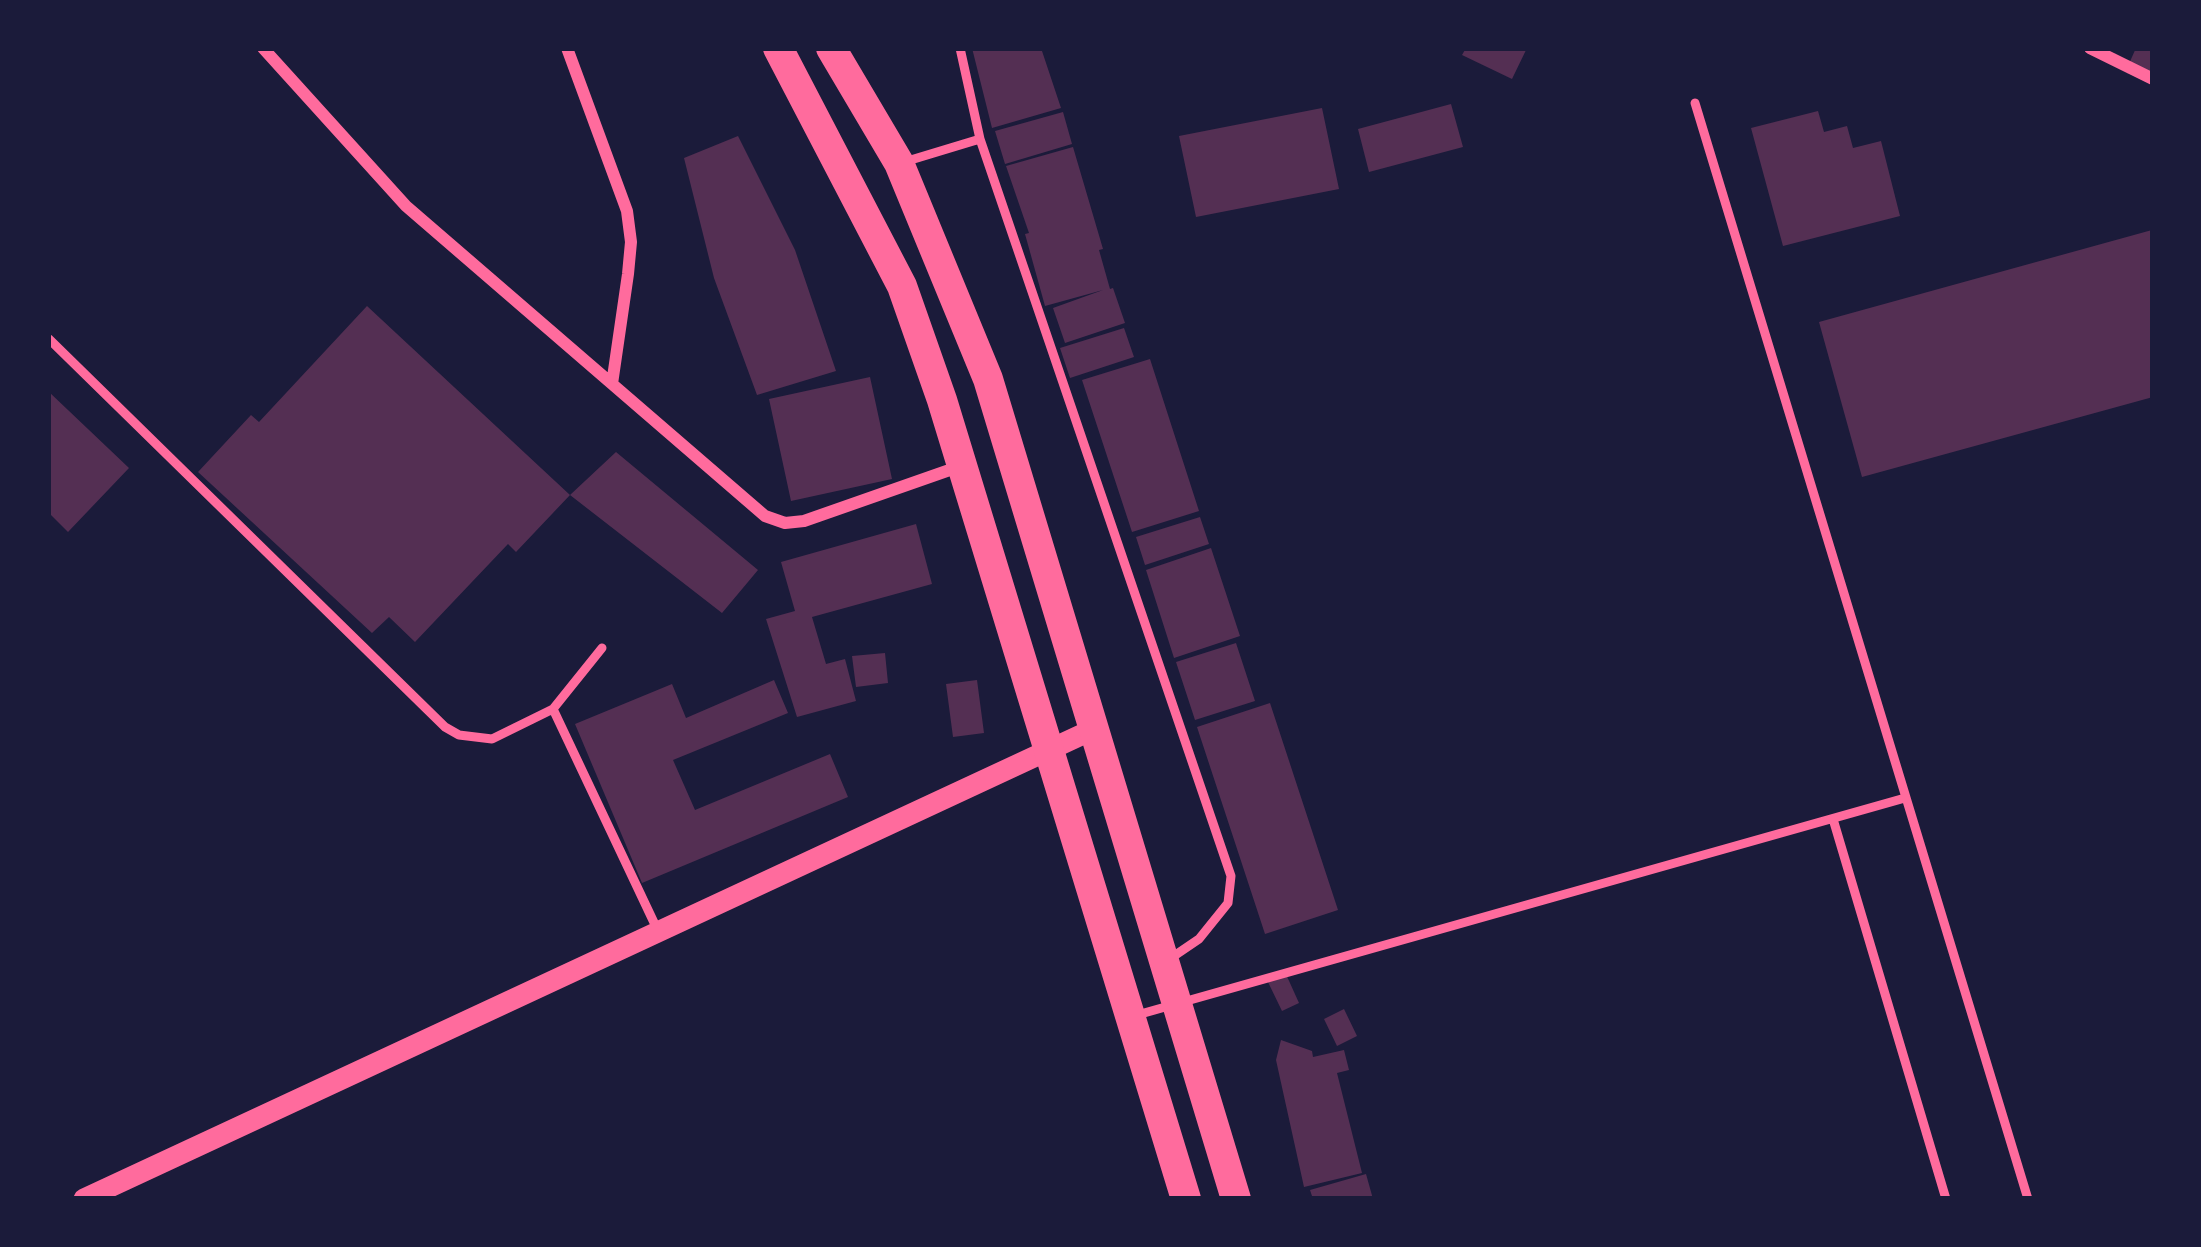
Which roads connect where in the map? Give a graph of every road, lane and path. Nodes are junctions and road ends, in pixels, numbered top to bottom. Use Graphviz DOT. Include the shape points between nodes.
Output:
graph roads {
  1 [pos="263,48"];
  2 [pos="567,48"];
  3 [pos="778,48"];
  4 [pos="830,48"];
  5 [pos="960,48"];
  6 [pos="2090,48"];
  7 [pos="2153,79"];
  8 [pos="1695,103"];
  9 [pos="980,139"];
  10 [pos="898,163"];
  11 [pos="49,339"];
  12 [pos="612,384"];
  13 [pos="962,465"];
  14 [pos="602,648"];
  15 [pos="553,709"];
  16 [pos="1094,729"];
  17 [pos="1050,748"];
  18 [pos="1905,798"];
  19 [pos="1833,819"];
  20 [pos="658,931"];
  21 [pos="1164,964"];
  22 [pos="1173,1002"];
  23 [pos="1131,1017"];
  24 [pos="84,1199"];
  25 [pos="1186,1199"];
  26 [pos="1236,1199"];
  27 [pos="1946,1199"];
  28 [pos="2028,1199"];
  1 -- 12 [label="street" via="406,206"];
  2 -- 12 [label="street" via="626,211 628,274"];
  3 -- 13 [label="highway" via="902,286"];
  4 -- 10 [label="highway"];
  5 -- 9 [label="lane"];
  6 -- 7 [label="street"];
  8 -- 18 [label="lane"];
  9 -- 10 [label="lane"];
  9 -- 21 [label="lane" via="1231,876 1228,902 1199,939"];
  10 -- 16 [label="highway" via="988,379"];
  11 -- 15 [label="lane" via="445,727 492,739"];
  12 -- 13 [label="street" via="765,516 785,524"];
  13 -- 17 [label="highway"];
  14 -- 15 [label="lane"];
  15 -- 20 [label="lane"];
  16 -- 17 [label="street"];
  16 -- 21 [label="highway"];
  17 -- 20 [label="street"];
  17 -- 23 [label="highway"];
  18 -- 19 [label="lane"];
  18 -- 28 [label="lane"];
  19 -- 22 [label="lane"];
  19 -- 27 [label="lane"];
  20 -- 24 [label="street"];
  21 -- 22 [label="highway"];
  22 -- 23 [label="lane"];
  22 -- 26 [label="highway"];
  23 -- 25 [label="highway"];
}
